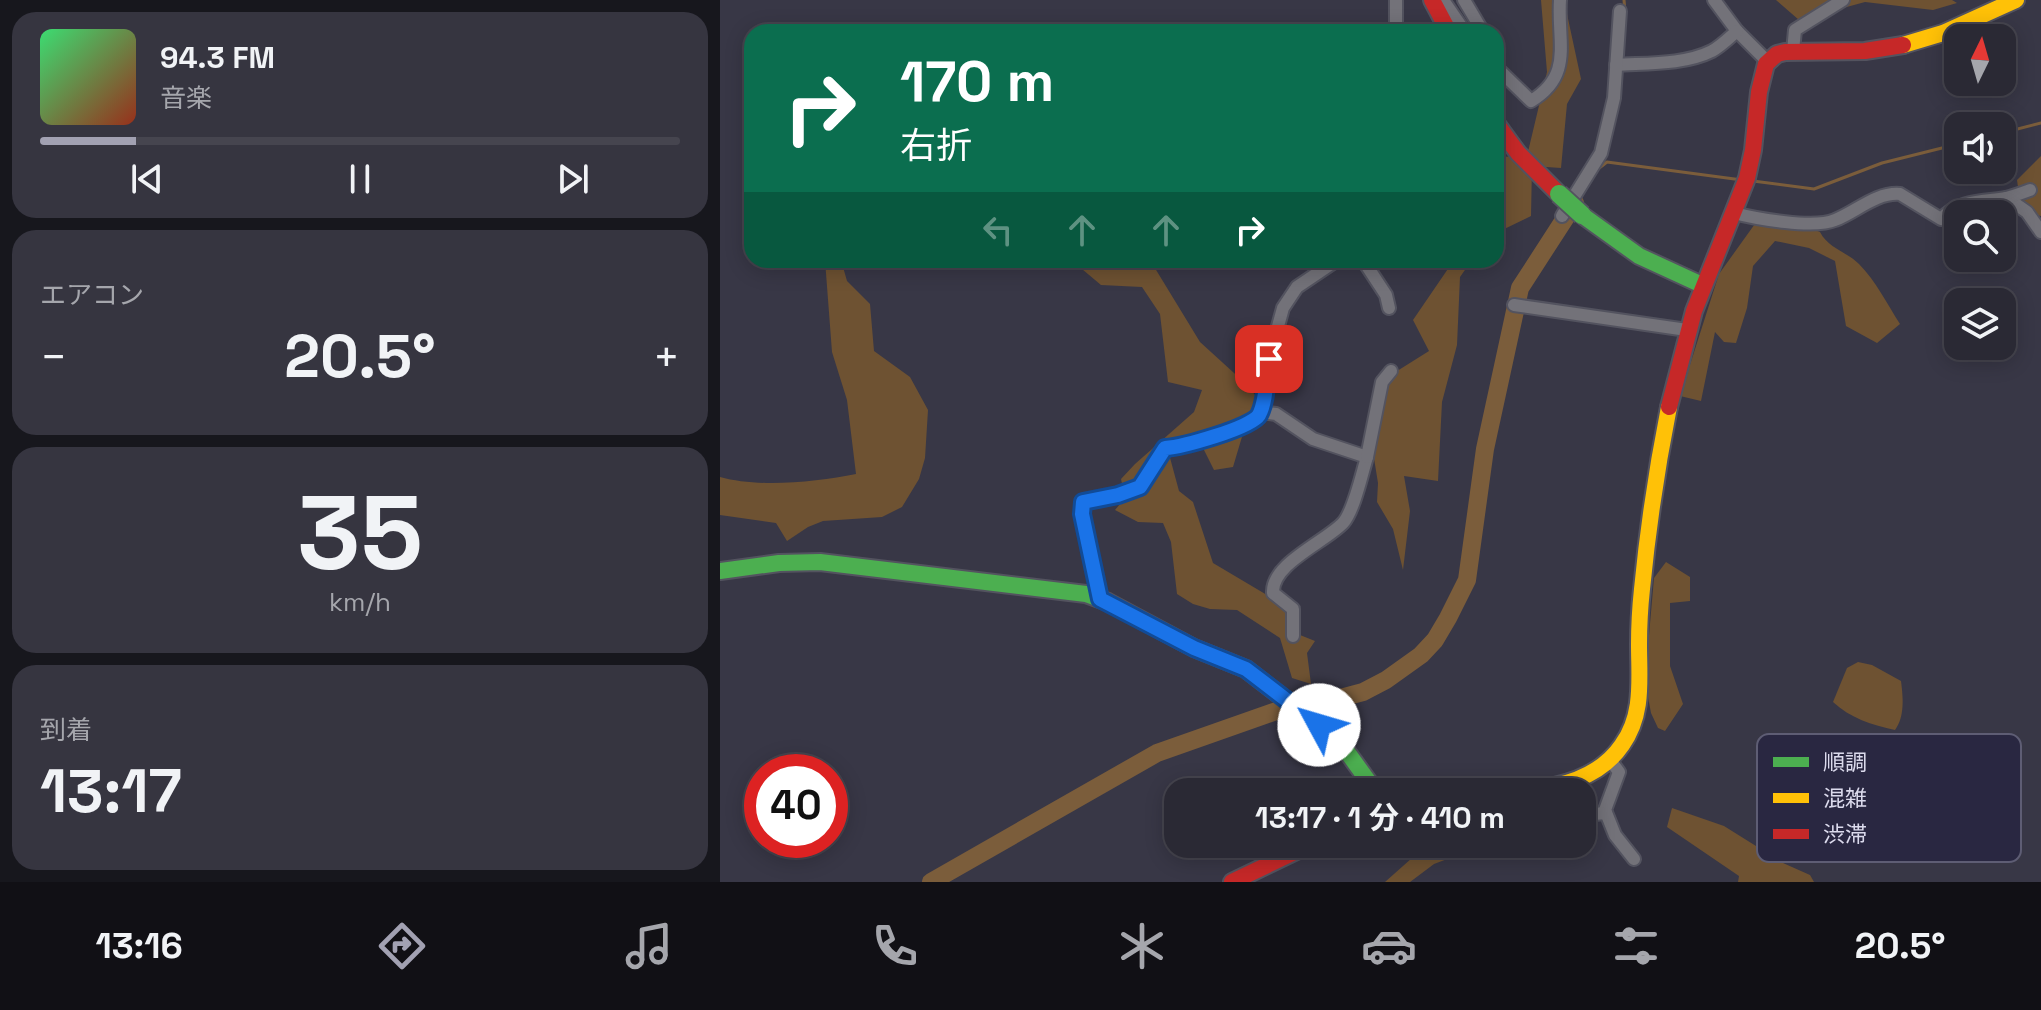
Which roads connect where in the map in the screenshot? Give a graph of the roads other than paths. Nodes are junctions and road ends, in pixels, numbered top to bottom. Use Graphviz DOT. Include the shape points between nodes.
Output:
graph roads {
  1 [pos="1396,0"];
  2 [pos="1432,0"];
  3 [pos="1443,0"];
  4 [pos="1464,0"];
  5 [pos="1560,0"];
  6 [pos="1714,0"];
  7 [pos="1843,0"];
  8 [pos="2016,0"];
  9 [pos="1620,11"];
  10 [pos="1396,24"];
  11 [pos="1445,24"];
  12 [pos="1460,24"];
  13 [pos="1478,24"];
  14 [pos="1737,31"];
  15 [pos="1793,51"];
  16 [pos="1768,62"];
  17 [pos="1620,65"];
  18 [pos="1504,75"];
  19 [pos="1504,134"];
  20 [pos="2030,190"];
  21 [pos="2007,198"];
  22 [pos="1734,213"];
  23 [pos="1562,216"];
  24 [pos="2041,232"];
  25 [pos="1325,268"];
  26 [pos="1368,268"];
  27 [pos="1702,285"];
  28 [pos="1518,306"];
  29 [pos="1389,308"];
  30 [pos="1687,330"];
  31 [pos="1391,371"];
  32 [pos="1261,412"];
  33 [pos="1367,457"];
  34 [pos="720,571"];
  35 [pos="1100,599"];
  36 [pos="1293,636"];
  37 [pos="1610,760"];
  38 [pos="1366,778"];
  39 [pos="1584,778"];
  40 [pos="1606,813"];
  41 [pos="1596,814"];
  42 [pos="1282,858"];
  43 [pos="1634,859"];
  44 [pos="1232,882"];
  1 -- 10 [label="street"];
  2 -- 11 [label="street"];
  3 -- 12 [label="street"];
  4 -- 13 [label="street"];
  5 -- 18 [label="street" via="1559,73 1546,92 1531,101"];
  6 -- 14 [label="street"];
  7 -- 15 [label="street" via="1795,30"];
  8 -- 15 [label="street" via="1906,44 1868,51"];
  9 -- 17 [label="street"];
  14 -- 16 [label="street"];
  14 -- 17 [label="street" via="1704,54"];
  15 -- 16 [label="street"];
  16 -- 22 [label="street" via="1746,180"];
  17 -- 23 [label="street" via="1601,153"];
  19 -- 27 [label="street, bridge" via="1559,194 1625,250"];
  20 -- 21 [label="street"];
  21 -- 22 [label="street" via="1957,206 1941,219 1894,193 1820,224"];
  21 -- 24 [label="street" via="2027,212"];
  22 -- 27 [label="street"];
  25 -- 32 [label="street" via="1297,287 1283,308"];
  26 -- 29 [label="street"];
  27 -- 30 [label="street"];
  28 -- 30 [label="street"];
  30 -- 37 [label="street" via="1647,542 1638,712"];
  31 -- 33 [label="street" via="1382,382"];
  32 -- 33 [label="street" via="1276,414 1313,439"];
  32 -- 35 [label="street" via="1254,421 1165,448 1135,489 1083,502"];
  33 -- 36 [label="street" via="1344,522 1293,559 1274,584 1273,593 1293,609"];
  34 -- 35 [label="street" via="779,563 862,565"];
  35 -- 38 [label="street" via="1246,669 1340,742"];
  37 -- 39 [label="street"];
  37 -- 40 [label="street" via="1619,772"];
  40 -- 41 [label="street"];
  40 -- 43 [label="street"];
  42 -- 44 [label="street"];
}
